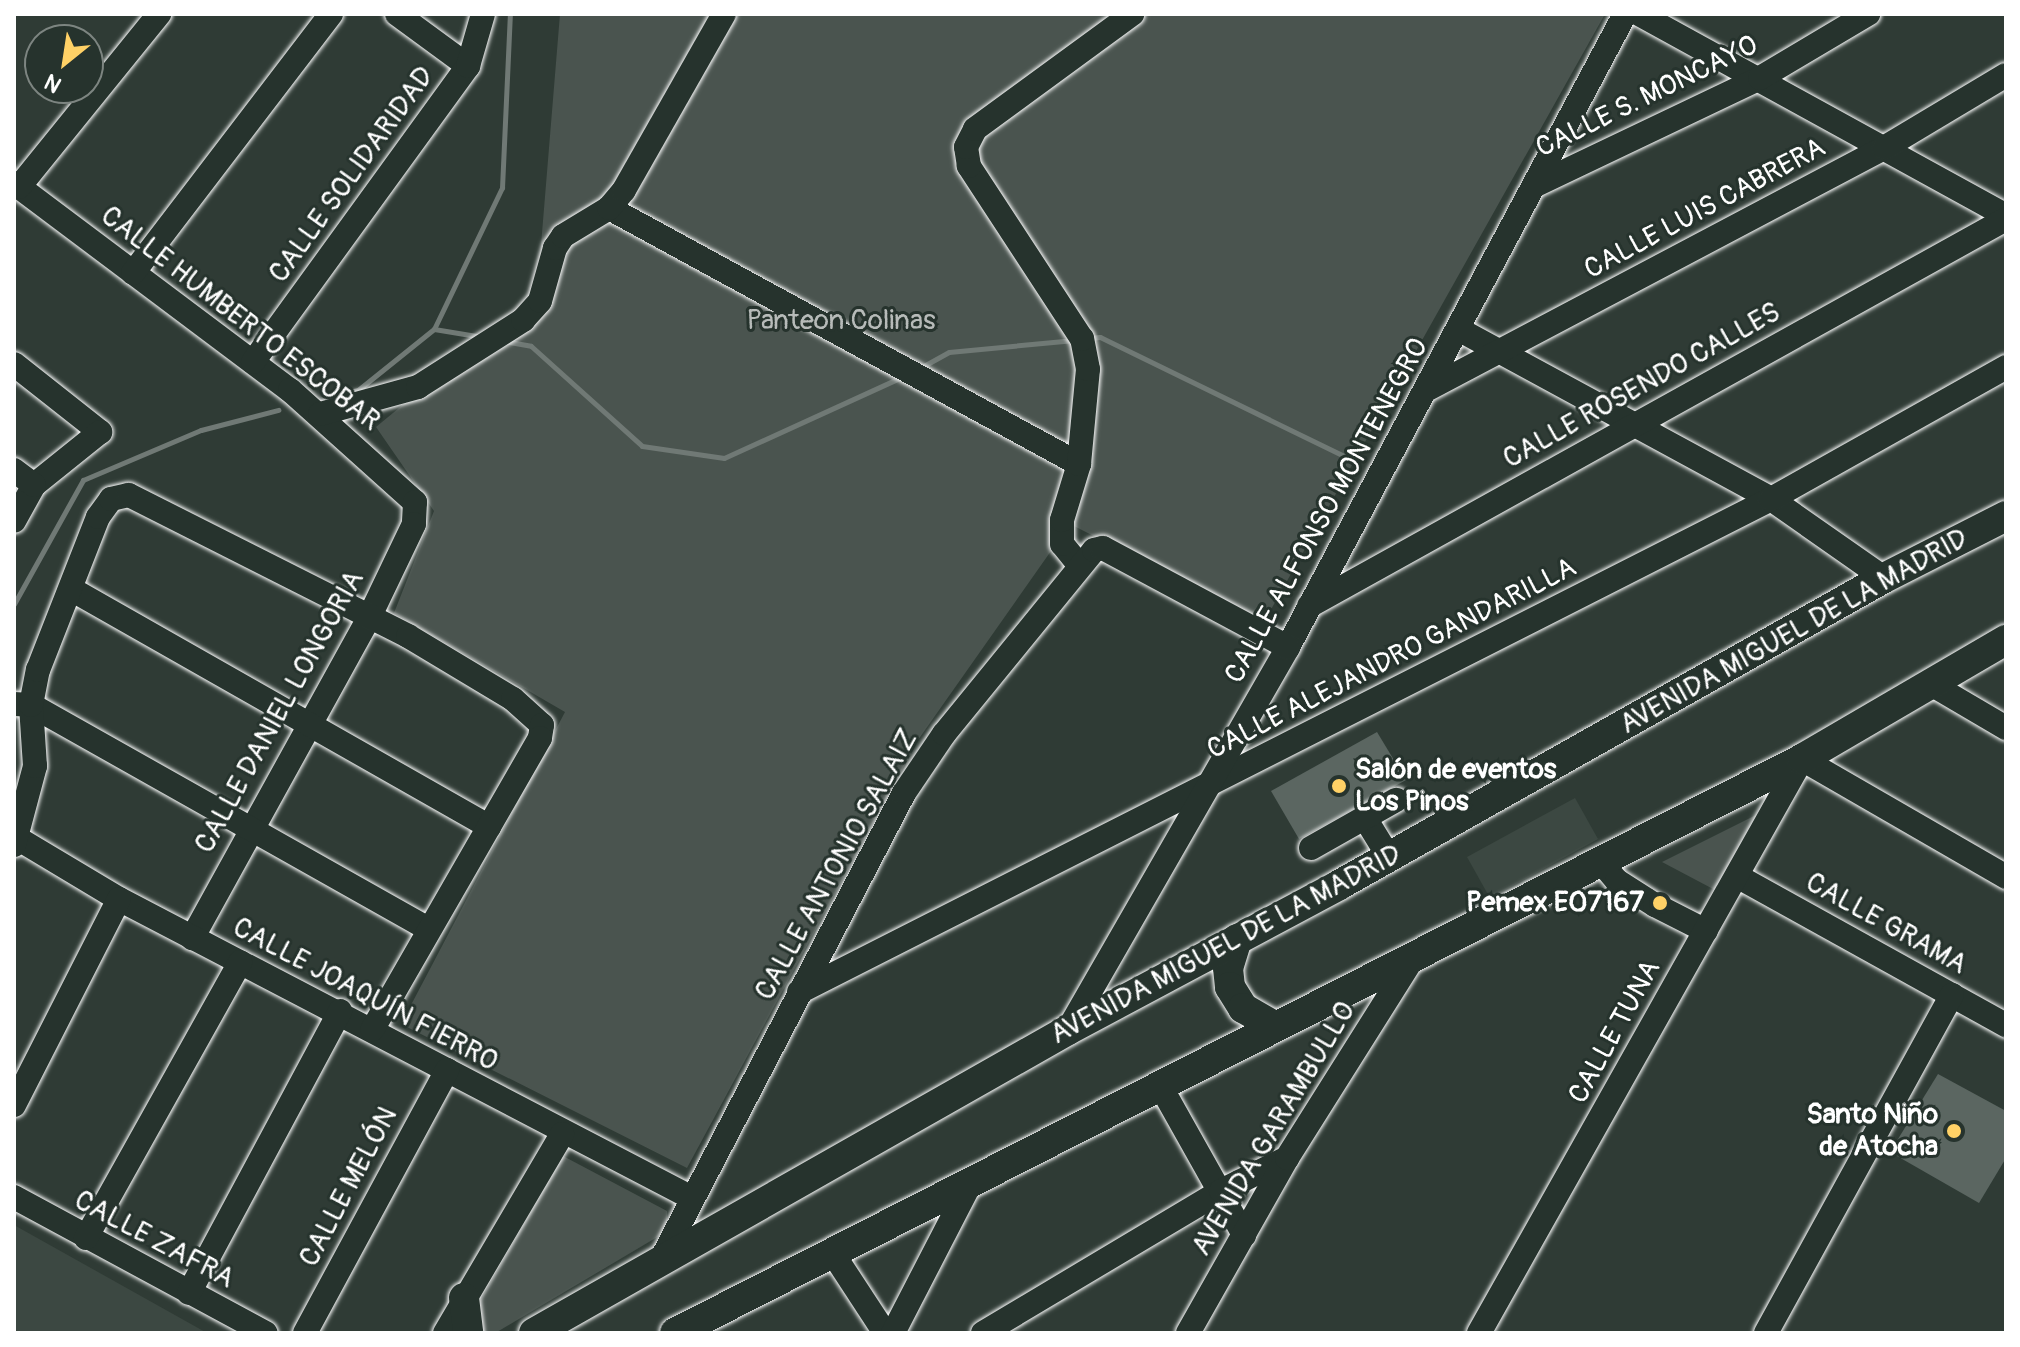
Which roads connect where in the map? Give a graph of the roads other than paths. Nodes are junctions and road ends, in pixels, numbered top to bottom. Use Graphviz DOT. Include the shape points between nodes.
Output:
graph roads {
  1 [pos="159,14"];
  2 [pos="331,14"];
  3 [pos="397,14"];
  4 [pos="483,14"];
  5 [pos="724,14"];
  6 [pos="1132,14"];
  7 [pos="1625,14"];
  8 [pos="1639,14"];
  9 [pos="1868,14"];
  10 [pos="468,66"];
  11 [pos="2006,75"];
  12 [pos="1760,78"];
  13 [pos="1884,148"];
  14 [pos="16,185"];
  15 [pos="1536,185"];
  16 [pos="609,208"];
  17 [pos="2006,218"];
  18 [pos="133,273"];
  19 [pos="1460,330"];
  20 [pos="1499,351"];
  21 [pos="253,362"];
  22 [pos="14,364"];
  23 [pos="2006,367"];
  24 [pos="1428,389"];
  25 [pos="320,414"];
  26 [pos="1635,424"];
  27 [pos="1079,464"];
  28 [pos="14,470"];
  29 [pos="34,485"];
  30 [pos="1771,499"];
  31 [pos="417,513"];
  32 [pos="2006,516"];
  33 [pos="14,521"];
  34 [pos="1080,566"];
  35 [pos="1884,578"];
  36 [pos="71,589"];
  37 [pos="1309,606"];
  38 [pos="370,616"];
  39 [pos="2006,640"];
  40 [pos="1288,647"];
  41 [pos="1931,684"];
  42 [pos="23,705"];
  43 [pos="308,723"];
  44 [pos="2006,728"];
  45 [pos="1802,759"];
  46 [pos="1210,786"];
  47 [pos="1396,800"];
  48 [pos="1365,818"];
  49 [pos="489,826"];
  50 [pos="248,831"];
  51 [pos="15,841"];
  52 [pos="1311,848"];
  53 [pos="1389,857"];
  54 [pos="1601,862"];
  55 [pos="1737,876"];
  56 [pos="2006,877"];
  57 [pos="119,899"];
  58 [pos="429,929"];
  59 [pos="1706,931"];
  60 [pos="192,938"];
  61 [pos="1237,939"];
  62 [pos="1413,958"];
  63 [pos="240,962"];
  64 [pos="799,992"];
  65 [pos="1952,995"];
  66 [pos="340,1011"];
  67 [pos="2006,1025"];
  68 [pos="1274,1026"];
  69 [pos="373,1029"];
  70 [pos="1068,1030"];
  71 [pos="447,1070"];
  72 [pos="1161,1087"];
  73 [pos="14,1105"];
  74 [pos="562,1134"];
  75 [pos="1287,1158"];
  76 [pos="970,1184"];
  77 [pos="1221,1191"];
  78 [pos="14,1197"];
  79 [pos="690,1197"];
  80 [pos="1244,1235"];
  81 [pos="86,1238"];
  82 [pos="834,1255"];
  83 [pos="661,1260"];
  84 [pos="189,1293"];
  85 [pos="464,1298"];
  86 [pos="266,1333"];
  87 [pos="305,1333"];
  88 [pos="445,1333"];
  89 [pos="468,1333"];
  90 [pos="534,1333"];
  91 [pos="675,1333"];
  92 [pos="885,1333"];
  93 [pos="893,1333"];
  94 [pos="983,1333"];
  95 [pos="1188,1333"];
  96 [pos="1479,1333"];
  97 [pos="1766,1333"];
  1 -- 14 [label="street"];
  2 -- 18 [label="street"];
  3 -- 10 [label="street"];
  4 -- 10 [label="street, CALLE SOLIDARIDAD"];
  5 -- 16 [label="street"];
  6 -- 27 [label="street" via="975,129 966,147 969,166 1082,339 1088,369"];
  7 -- 15 [label="street, CALLE ALFONSO MONTENEGRO"];
  8 -- 12 [label="street"];
  9 -- 12 [label="street, CALLE S. MONCAYO"];
  10 -- 21 [label="street, CALLE SOLIDARIDAD"];
  11 -- 13 [label="street, CALLE LUIS CABRERA"];
  12 -- 13 [label="street"];
  12 -- 15 [label="street, CALLE S. MONCAYO"];
  13 -- 17 [label="street"];
  13 -- 20 [label="street, CALLE LUIS CABRERA"];
  14 -- 18 [label="street, CALLE HUMBERTO ESCOBAR"];
  15 -- 19 [label="street, CALLE ALFONSO MONTENEGRO"];
  16 -- 25 [label="street" via="563,236 540,301 497,340 418,387"];
  16 -- 27 [label="street"];
  17 -- 26 [label="street, CALLE ROSENDO CALLES"];
  18 -- 21 [label="street, CALLE HUMBERTO ESCOBAR"];
  19 -- 20 [label="street"];
  19 -- 24 [label="street, CALLE ALFONSO MONTENEGRO"];
  20 -- 24 [label="street, CALLE LUIS CABRERA"];
  20 -- 26 [label="street"];
  21 -- 25 [label="street, CALLE HUMBERTO ESCOBAR"];
  22 -- 29 [label="street" via="99,429 97,437"];
  23 -- 30 [label="street, CALLE ALEJANDRO GANDARILLA"];
  24 -- 37 [label="street, CALLE ALFONSO MONTENEGRO"];
  25 -- 31 [label="street, CALLE HUMBERTO ESCOBAR" via="405,489"];
  26 -- 30 [label="street"];
  26 -- 37 [label="street, CALLE ROSENDO CALLES"];
  27 -- 34 [label="street" via="1062,520 1062,544"];
  28 -- 29 [label="street"];
  29 -- 33 [label="street"];
  30 -- 35 [label="street"];
  30 -- 46 [label="street, CALLE ALEJANDRO GANDARILLA"];
  31 -- 38 [label="street, CALLE DANIEL LONGORIA"];
  32 -- 35 [label="main road, AVENIDA MIGUEL DE LA MADRID"];
  34 -- 40 [label="street, CALLE ANTONIO SALAIZ" via="1103,548"];
  34 -- 64 [label="street, CALLE ANTONIO SALAIZ" via="924,762"];
  35 -- 53 [label="main road, AVENIDA MIGUEL DE LA MADRID"];
  36 -- 38 [label="street" via="98,517 111,499 129,495"];
  36 -- 42 [label="street"];
  36 -- 43 [label="street"];
  37 -- 40 [label="street, CALLE ALFONSO MONTENEGRO"];
  38 -- 43 [label="street, CALLE DANIEL LONGORIA"];
  38 -- 49 [label="street" via="538,718 540,738"];
  39 -- 41 [label="main road"];
  40 -- 46 [label="street, CALLE ALFONSO MONTENEGRO"];
  41 -- 44 [label="street"];
  41 -- 45 [label="main road"];
  42 -- 50 [label="street"];
  42 -- 51 [label="street" via="35,766"];
  43 -- 49 [label="street"];
  43 -- 50 [label="street, CALLE DANIEL LONGORIA"];
  45 -- 54 [label="main road"];
  45 -- 55 [label="street, CALLE TUNA"];
  45 -- 56 [label="street"];
  46 -- 64 [label="street, CALLE ALEJANDRO GANDARILLA"];
  46 -- 70 [label="street, CALLE ALFONSO MONTENEGRO"];
  47 -- 48 [label="street"];
  48 -- 52 [label="street"];
  48 -- 53 [label="street"];
  49 -- 58 [label="street"];
  50 -- 58 [label="street"];
  50 -- 60 [label="street, CALLE DANIEL LONGORIA"];
  51 -- 57 [label="street, CALLE JOAQUÍN FIERRO"];
  53 -- 61 [label="main road, AVENIDA MIGUEL DE LA MADRID"];
  54 -- 59 [label="street" via="1642,897"];
  54 -- 62 [label="main road"];
  55 -- 59 [label="street, CALLE TUNA"];
  55 -- 65 [label="street, CALLE GRAMA"];
  57 -- 60 [label="street, CALLE JOAQUÍN FIERRO"];
  57 -- 73 [label="street"];
  58 -- 69 [label="street"];
  59 -- 96 [label="street, CALLE TUNA"];
  60 -- 63 [label="street, CALLE JOAQUÍN FIERRO"];
  61 -- 68 [label="main road" via="1228,968 1230,987 1243,1008"];
  61 -- 70 [label="main road, AVENIDA MIGUEL DE LA MADRID"];
  62 -- 68 [label="main road"];
  62 -- 75 [label="street, AVENIDA GARAMBULLO"];
  63 -- 66 [label="street, CALLE JOAQUÍN FIERRO"];
  63 -- 81 [label="street"];
  64 -- 79 [label="street, CALLE ANTONIO SALAIZ"];
  65 -- 67 [label="street, CALLE GRAMA"];
  65 -- 97 [label="street"];
  66 -- 69 [label="street, CALLE JOAQUÍN FIERRO"];
  66 -- 84 [label="street"];
  68 -- 72 [label="main road"];
  69 -- 71 [label="street, CALLE JOAQUÍN FIERRO"];
  70 -- 83 [label="main road, AVENIDA MIGUEL DE LA MADRID"];
  71 -- 74 [label="street, CALLE JOAQUÍN FIERRO"];
  71 -- 87 [label="street, CALLE MELÓN"];
  72 -- 76 [label="main road"];
  72 -- 77 [label="street"];
  74 -- 79 [label="street, CALLE JOAQUÍN FIERRO"];
  74 -- 85 [label="street"];
  75 -- 77 [label="street"];
  75 -- 80 [label="street, AVENIDA GARAMBULLO"];
  76 -- 82 [label="main road"];
  76 -- 93 [label="street"];
  77 -- 80 [label="street"];
  77 -- 94 [label="street"];
  78 -- 81 [label="street, CALLE ZAFRA"];
  79 -- 83 [label="street, CALLE ANTONIO SALAIZ"];
  80 -- 95 [label="street, AVENIDA GARAMBULLO"];
  81 -- 84 [label="street, CALLE ZAFRA"];
  82 -- 91 [label="main road"];
  82 -- 92 [label="street"];
  83 -- 90 [label="main road, AVENIDA MIGUEL DE LA MADRID"];
  84 -- 86 [label="street, CALLE ZAFRA"];
  85 -- 88 [label="street"];
  85 -- 89 [label="main road"];
}
